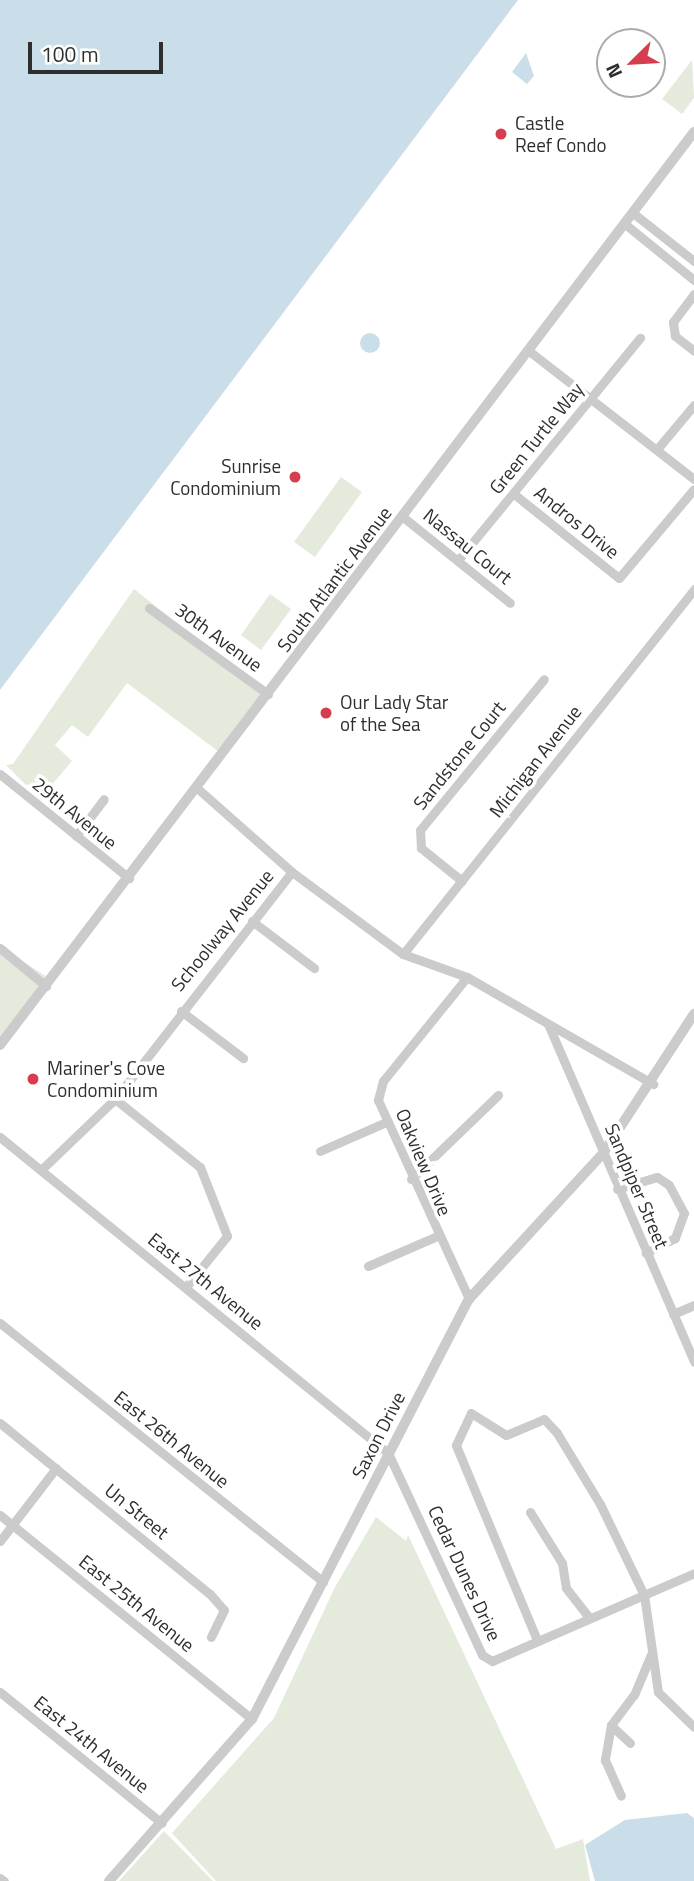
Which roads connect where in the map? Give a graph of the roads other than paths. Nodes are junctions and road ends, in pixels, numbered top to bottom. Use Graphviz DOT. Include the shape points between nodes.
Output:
graph roads {
  1 [pos="694,132"];
  2 [pos="633,213"];
  3 [pos="625,224"];
  4 [pos="694,261"];
  5 [pos="694,280"];
  6 [pos="694,294"];
  7 [pos="639,338"];
  8 [pos="529,351"];
  9 [pos="694,351"];
  10 [pos="590,398"];
  11 [pos="694,405"];
  12 [pos="657,449"];
  13 [pos="694,479"];
  14 [pos="694,489"];
  15 [pos="514,494"];
  16 [pos="403,517"];
  17 [pos="458,559"];
  18 [pos="694,589"];
  19 [pos="510,603"];
  20 [pos="149,608"];
  21 [pos="544,678"];
  22 [pos="268,694"];
  23 [pos="0,774"];
  24 [pos="197,788"];
  25 [pos="104,799"];
  26 [pos="76,836"];
  27 [pos="292,872"];
  28 [pos="129,878"];
  29 [pos="462,881"];
  30 [pos="252,921"];
  31 [pos="0,948"];
  32 [pos="403,954"];
  33 [pos="314,968"];
  34 [pos="467,977"];
  35 [pos="46,986"];
  36 [pos="181,1011"];
  37 [pos="694,1014"];
  38 [pos="547,1023"];
  39 [pos="0,1045"];
  40 [pos="243,1058"];
  41 [pos="653,1084"];
  42 [pos="498,1096"];
  43 [pos="115,1099"];
  44 [pos="386,1122"];
  45 [pos="0,1137"];
  46 [pos="320,1151"];
  47 [pos="604,1152"];
  48 [pos="42,1169"];
  49 [pos="411,1179"];
  50 [pos="617,1189"];
  51 [pos="437,1236"];
  52 [pos="646,1253"];
  53 [pos="368,1266"];
  54 [pos="186,1287"];
  55 [pos="469,1299"];
  56 [pos="694,1305"];
  57 [pos="673,1314"];
  58 [pos="0,1323"];
  59 [pos="694,1362"];
  60 [pos="0,1423"];
  61 [pos="388,1453"];
  62 [pos="56,1468"];
  63 [pos="530,1512"];
  64 [pos="0,1515"];
  65 [pos="12,1525"];
  66 [pos="0,1541"];
  67 [pos="694,1573"];
  68 [pos="323,1582"];
  69 [pos="644,1595"];
  70 [pos="589,1616"];
  71 [pos="211,1637"];
  72 [pos="537,1640"];
  73 [pos="655,1640"];
  74 [pos="0,1692"];
  75 [pos="252,1719"];
  76 [pos="611,1725"];
  77 [pos="694,1727"];
  78 [pos="630,1743"];
  79 [pos="621,1796"];
  80 [pos="162,1823"];
  81 [pos="109,1881"];
  1 -- 2 [label="street, South Atlantic Avenue"];
  2 -- 3 [label="street, South Atlantic Avenue"];
  2 -- 4 [label="street"];
  3 -- 5 [label="street"];
  3 -- 8 [label="street, South Atlantic Avenue"];
  6 -- 9 [label="street" via="673,322 675,336"];
  7 -- 10 [label="street, Green Turtle Way"];
  8 -- 10 [label="street"];
  8 -- 16 [label="street, South Atlantic Avenue"];
  10 -- 12 [label="street"];
  10 -- 15 [label="street, Green Turtle Way"];
  11 -- 12 [label="street"];
  12 -- 13 [label="street"];
  14 -- 15 [label="street, Andros Drive" via="619,578"];
  15 -- 17 [label="street, Green Turtle Way"];
  16 -- 17 [label="street, Nassau Court"];
  16 -- 22 [label="street, South Atlantic Avenue"];
  17 -- 19 [label="street, Nassau Court"];
  18 -- 29 [label="street, Michigan Avenue"];
  20 -- 22 [label="street, 30th Avenue"];
  21 -- 29 [label="street, Sandstone Court" via="420,830 421,848"];
  22 -- 24 [label="street, South Atlantic Avenue"];
  23 -- 26 [label="street, 29th Avenue"];
  24 -- 27 [label="street"];
  24 -- 28 [label="street, South Atlantic Avenue"];
  25 -- 26 [label="street"];
  26 -- 28 [label="street, 29th Avenue"];
  27 -- 30 [label="street, Schoolway Avenue"];
  27 -- 32 [label="street, Schoolway Avenue"];
  28 -- 35 [label="street, South Atlantic Avenue"];
  29 -- 32 [label="street, Michigan Avenue"];
  30 -- 33 [label="street"];
  30 -- 36 [label="street, Schoolway Avenue"];
  31 -- 35 [label="street"];
  32 -- 34 [label="street, Schoolway Avenue"];
  34 -- 38 [label="street, Schoolway Avenue"];
  34 -- 44 [label="street, Oakview Drive" via="383,1081 378,1100"];
  35 -- 39 [label="street, South Atlantic Avenue"];
  36 -- 40 [label="street"];
  36 -- 43 [label="street, Schoolway Avenue"];
  37 -- 41 [label="street, Saxon Drive"];
  38 -- 41 [label="street, Schoolway Avenue"];
  38 -- 47 [label="street, Sandpiper Street"];
  41 -- 47 [label="street, Saxon Drive"];
  42 -- 49 [label="street"];
  43 -- 48 [label="street, Schoolway Avenue"];
  43 -- 54 [label="street" via="200,1167 227,1236"];
  44 -- 46 [label="street"];
  44 -- 49 [label="street, Oakview Drive"];
  45 -- 48 [label="street, East 27th Avenue"];
  47 -- 50 [label="street, Sandpiper Street"];
  47 -- 55 [label="street, Saxon Drive"];
  48 -- 54 [label="street, East 27th Avenue"];
  49 -- 51 [label="street, Oakview Drive"];
  50 -- 52 [label="street, Sandpiper Street"];
  50 -- 52 [label="street" via="657,1177 669,1185 684,1213 675,1238"];
  51 -- 53 [label="street"];
  51 -- 55 [label="street, Oakview Drive"];
  52 -- 57 [label="street, Sandpiper Street"];
  54 -- 61 [label="street, East 27th Avenue"];
  55 -- 61 [label="street, Saxon Drive"];
  56 -- 57 [label="street"];
  57 -- 59 [label="street, Sandpiper Street"];
  58 -- 68 [label="street, East 26th Avenue"];
  60 -- 62 [label="street, Un Street"];
  61 -- 68 [label="street, Saxon Drive"];
  61 -- 72 [label="street, Cedar Dunes Drive" via="482,1655 492,1661"];
  62 -- 65 [label="street"];
  62 -- 71 [label="street, Un Street" via="210,1594 224,1610"];
  63 -- 70 [label="street" via="562,1563 566,1588"];
  64 -- 65 [label="street, East 25th Avenue"];
  65 -- 66 [label="street"];
  65 -- 75 [label="street, East 25th Avenue"];
  67 -- 69 [label="street, Cedar Dunes Drive"];
  68 -- 75 [label="street, Saxon Drive"];
  69 -- 70 [label="street, Cedar Dunes Drive"];
  69 -- 72 [label="street, Cedar Dunes Drive" via="600,1504 544,1419 506,1434 471,1413 456,1445"];
  69 -- 73 [label="street"];
  70 -- 72 [label="street, Cedar Dunes Drive"];
  73 -- 76 [label="street" via="634,1695"];
  73 -- 77 [label="street" via="658,1692"];
  74 -- 80 [label="street, East 24th Avenue"];
  75 -- 80 [label="street, Saxon Drive"];
  76 -- 78 [label="street"];
  76 -- 79 [label="street" via="605,1760"];
  80 -- 81 [label="street, Saxon Drive"];
}
